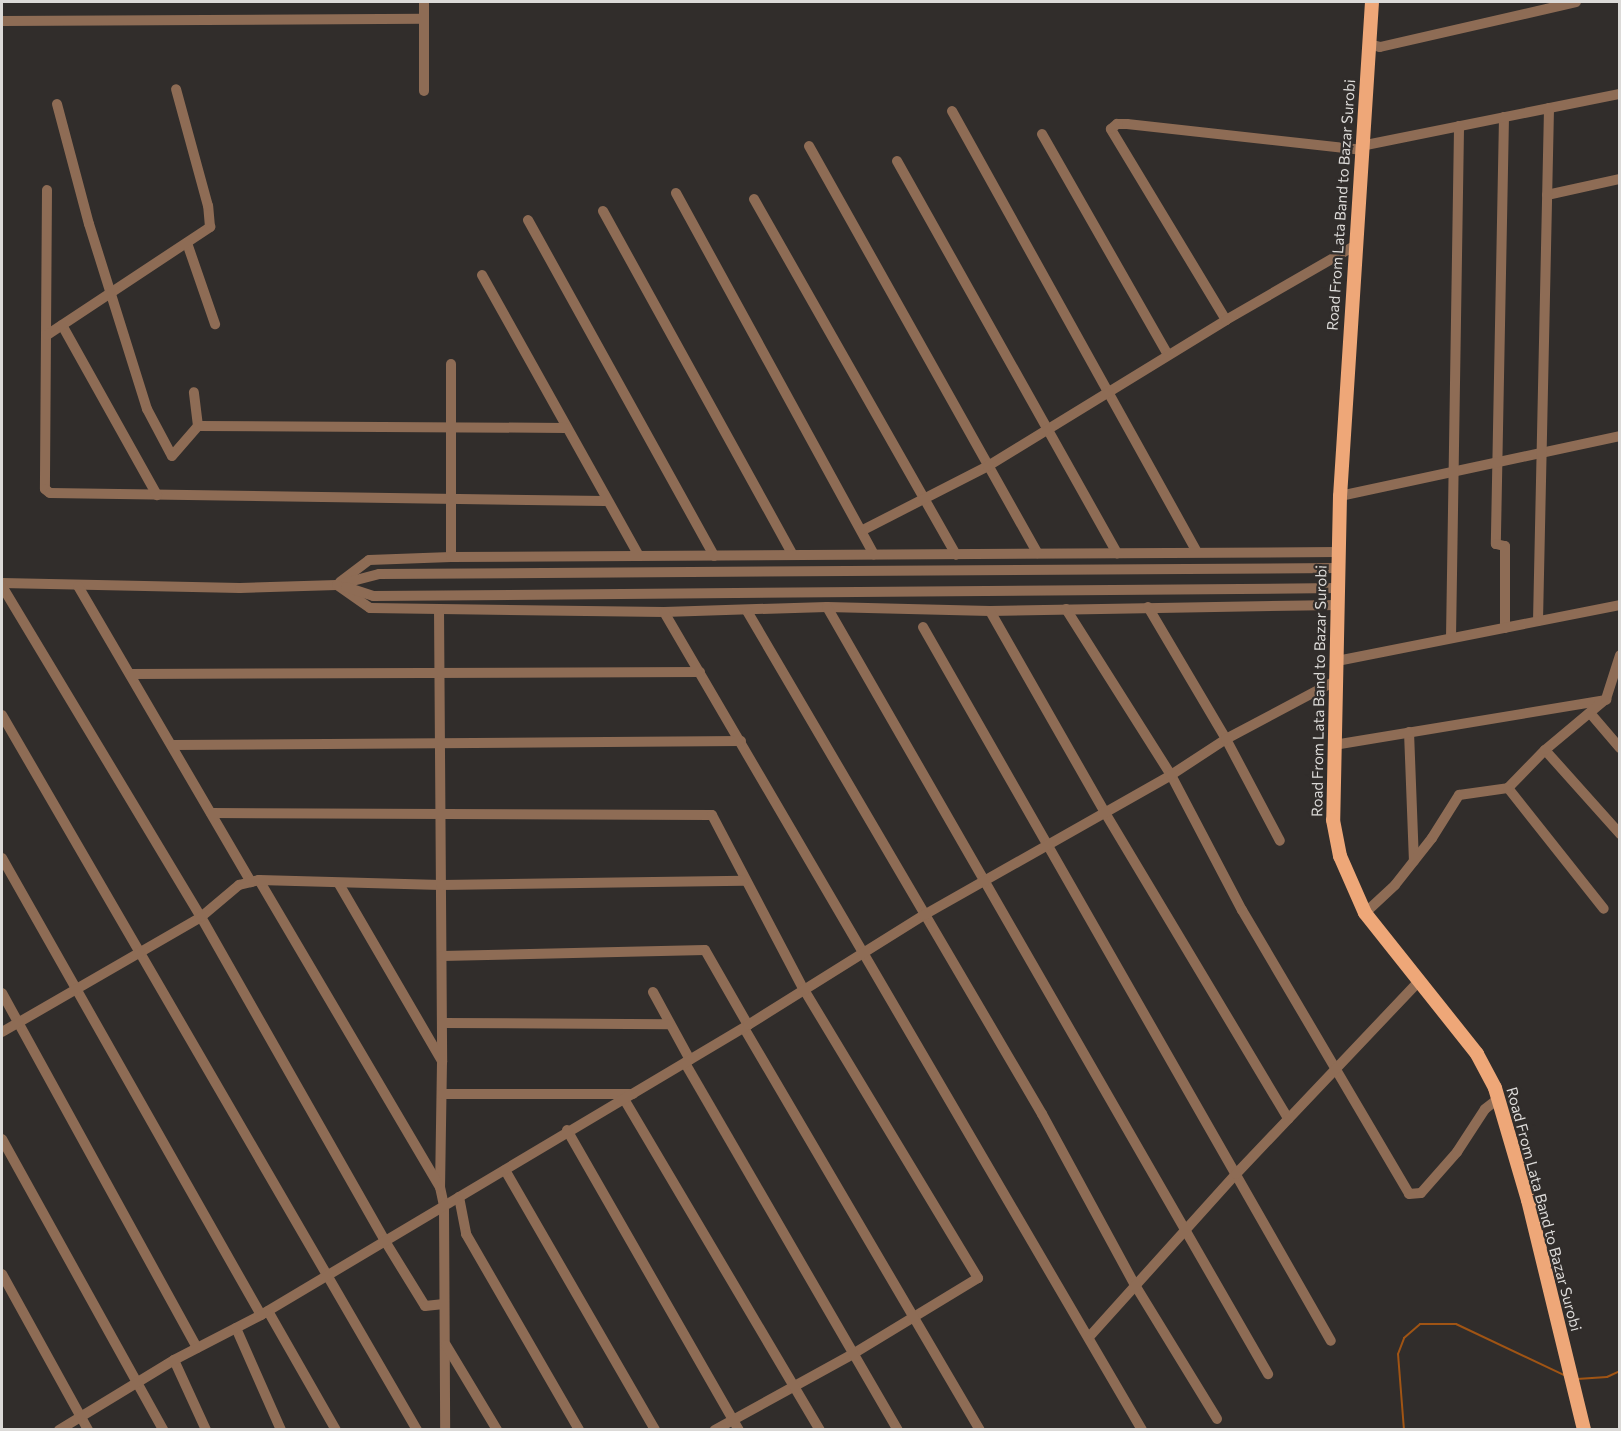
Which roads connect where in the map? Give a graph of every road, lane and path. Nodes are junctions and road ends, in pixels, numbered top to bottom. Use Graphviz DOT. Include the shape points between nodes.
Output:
graph roads {
  1 [pos="424,2"];
  2 [pos="1372,2"];
  3 [pos="1576,2"];
  4 [pos="424,19"];
  5 [pos="2,21"];
  6 [pos="1369,44"];
  7 [pos="176,89"];
  8 [pos="424,91"];
  9 [pos="1620,94"];
  10 [pos="57,104"];
  11 [pos="1549,108"];
  12 [pos="952,111"];
  13 [pos="1504,117"];
  14 [pos="1459,126"];
  15 [pos="1042,134"];
  16 [pos="809,146"];
  17 [pos="1361,148"];
  18 [pos="897,161"];
  19 [pos="1620,179"];
  20 [pos="47,190"];
  21 [pos="676,193"];
  22 [pos="1547,195"];
  23 [pos="754,199"];
  24 [pos="603,211"];
  25 [pos="528,220"];
  26 [pos="187,243"];
  27 [pos="1354,246"];
  28 [pos="482,275"];
  29 [pos="112,293"];
  30 [pos="1226,320"];
  31 [pos="215,324"];
  32 [pos="62,325"];
  33 [pos="47,335"];
  34 [pos="1168,355"];
  35 [pos="451,364"];
  36 [pos="1107,391"];
  37 [pos="194,392"];
  38 [pos="198,426"];
  39 [pos="566,428"];
  40 [pos="452,429"];
  41 [pos="1048,430"];
  42 [pos="1620,436"];
  43 [pos="1541,453"];
  44 [pos="1497,462"];
  45 [pos="988,466"];
  46 [pos="1454,471"];
  47 [pos="158,495"];
  48 [pos="1340,496"];
  49 [pos="925,498"];
  50 [pos="452,501"];
  51 [pos="605,501"];
  52 [pos="863,530"];
  53 [pos="1197,552"];
  54 [pos="1338,552"];
  55 [pos="1037,553"];
  56 [pos="1117,553"];
  57 [pos="874,554"];
  58 [pos="793,555"];
  59 [pos="956,555"];
  60 [pos="639,556"];
  61 [pos="714,556"];
  62 [pos="451,557"];
  63 [pos="1338,568"];
  64 [pos="2,585"];
  65 [pos="337,585"];
  66 [pos="78,586"];
  67 [pos="1338,588"];
  68 [pos="1338,605"];
  69 [pos="1620,605"];
  70 [pos="827,607"];
  71 [pos="1148,607"];
  72 [pos="439,609"];
  73 [pos="1066,609"];
  74 [pos="747,611"];
  75 [pos="990,611"];
  76 [pos="664,612"];
  77 [pos="1538,621"];
  78 [pos="923,627"];
  79 [pos="1505,628"];
  80 [pos="1451,638"];
  81 [pos="1620,655"];
  82 [pos="1337,661"];
  83 [pos="440,672"];
  84 [pos="700,672"];
  85 [pos="130,674"];
  86 [pos="1337,680"];
  87 [pos="1606,699"];
  88 [pos="1590,713"];
  89 [pos="2,716"];
  90 [pos="1409,732"];
  91 [pos="1226,739"];
  92 [pos="741,741"];
  93 [pos="441,742"];
  94 [pos="173,745"];
  95 [pos="1334,745"];
  96 [pos="1620,748"];
  97 [pos="1545,750"];
  98 [pos="1171,775"];
  99 [pos="1508,788"];
  100 [pos="1104,811"];
  101 [pos="211,813"];
  102 [pos="441,815"];
  103 [pos="1620,834"];
  104 [pos="1280,841"];
  105 [pos="1047,846"];
  106 [pos="2,858"];
  107 [pos="1414,861"];
  108 [pos="985,880"];
  109 [pos="255,881"];
  110 [pos="744,881"];
  111 [pos="339,884"];
  112 [pos="441,885"];
  113 [pos="1604,909"];
  114 [pos="1365,913"];
  115 [pos="924,915"];
  116 [pos="201,917"];
  117 [pos="138,954"];
  118 [pos="862,954"];
  119 [pos="442,956"];
  120 [pos="1418,982"];
  121 [pos="78,988"];
  122 [pos="803,988"];
  123 [pos="653,992"];
  124 [pos="2,993"];
  125 [pos="19,1022"];
  126 [pos="442,1023"];
  127 [pos="669,1024"];
  128 [pos="746,1027"];
  129 [pos="2,1032"];
  130 [pos="688,1061"];
  131 [pos="442,1062"];
  132 [pos="1336,1066"];
  133 [pos="442,1094"];
  134 [pos="629,1097"];
  135 [pos="1498,1099"];
  136 [pos="1288,1119"];
  137 [pos="567,1130"];
  138 [pos="2,1139"];
  139 [pos="505,1170"];
  140 [pos="1236,1174"];
  141 [pos="440,1187"];
  142 [pos="459,1197"];
  143 [pos="444,1206"];
  144 [pos="1186,1230"];
  145 [pos="385,1241"];
  146 [pos="2,1274"];
  147 [pos="325,1276"];
  148 [pos="1135,1285"];
  149 [pos="444,1304"];
  150 [pos="264,1313"];
  151 [pos="914,1318"];
  152 [pos="236,1328"];
  153 [pos="1090,1336"];
  154 [pos="1331,1341"];
  155 [pos="445,1343"];
  156 [pos="197,1348"];
  157 [pos="853,1353"];
  158 [pos="174,1360"];
  159 [pos="1268,1374"];
  160 [pos="139,1380"];
  161 [pos="796,1385"];
  162 [pos="80,1414"];
  163 [pos="733,1419"];
  164 [pos="1217,1419"];
  165 [pos="59,1430"];
  166 [pos="88,1430"];
  167 [pos="163,1430"];
  168 [pos="206,1430"];
  169 [pos="281,1430"];
  170 [pos="336,1430"];
  171 [pos="417,1430"];
  172 [pos="445,1430"];
  173 [pos="497,1430"];
  174 [pos="579,1430"];
  175 [pos="655,1430"];
  176 [pos="715,1430"];
  177 [pos="739,1430"];
  178 [pos="820,1430"];
  179 [pos="898,1430"];
  180 [pos="980,1430"];
  181 [pos="1142,1430"];
  182 [pos="1584,1430"];
  1 -- 4 [label="street"];
  2 -- 6 [label="main road, Road From Lata Band to Bazar Surobi"];
  3 -- 6 [label="street" via="1380,47"];
  4 -- 5 [label="street"];
  4 -- 8 [label="street"];
  6 -- 17 [label="main road, Road From Lata Band to Bazar Surobi"];
  7 -- 26 [label="street" via="211,219 210,227"];
  9 -- 11 [label="street"];
  10 -- 29 [label="street" via="88,224"];
  11 -- 13 [label="street"];
  11 -- 22 [label="street"];
  12 -- 36 [label="street"];
  13 -- 14 [label="street"];
  13 -- 44 [label="street"];
  14 -- 17 [label="street"];
  14 -- 46 [label="street"];
  15 -- 34 [label="street"];
  16 -- 45 [label="street"];
  17 -- 27 [label="main road, Road From Lata Band to Bazar Surobi"];
  17 -- 30 [label="street" via="1127,124 1117,124 1112,129"];
  18 -- 41 [label="street"];
  19 -- 22 [label="street"];
  20 -- 33 [label="street"];
  21 -- 52 [label="street"];
  22 -- 43 [label="street"];
  23 -- 49 [label="street"];
  24 -- 58 [label="street"];
  25 -- 61 [label="street"];
  26 -- 29 [label="street"];
  26 -- 31 [label="street"];
  27 -- 30 [label="street"];
  27 -- 48 [label="main road, Road From Lata Band to Bazar Surobi"];
  28 -- 39 [label="street"];
  29 -- 32 [label="street"];
  29 -- 38 [label="street" via="147,410 169,454 177,452"];
  30 -- 34 [label="street"];
  32 -- 33 [label="street"];
  32 -- 47 [label="street"];
  33 -- 47 [label="street" via="45,489 50,493"];
  34 -- 36 [label="street"];
  35 -- 40 [label="street"];
  36 -- 41 [label="street"];
  36 -- 53 [label="street"];
  37 -- 38 [label="street"];
  38 -- 40 [label="street"];
  39 -- 40 [label="street"];
  39 -- 51 [label="street"];
  40 -- 50 [label="street"];
  41 -- 45 [label="street"];
  41 -- 56 [label="street"];
  42 -- 43 [label="street"];
  43 -- 44 [label="street"];
  43 -- 77 [label="street"];
  44 -- 46 [label="street"];
  44 -- 79 [label="street" via="1496,544 1505,546"];
  45 -- 49 [label="street"];
  45 -- 55 [label="street"];
  46 -- 48 [label="street"];
  46 -- 80 [label="street"];
  47 -- 50 [label="street"];
  48 -- 54 [label="main road, Road From Lata Band to Bazar Surobi"];
  49 -- 52 [label="street"];
  49 -- 59 [label="street"];
  50 -- 51 [label="street"];
  50 -- 62 [label="street"];
  51 -- 60 [label="street"];
  52 -- 57 [label="street"];
  53 -- 54 [label="street"];
  53 -- 56 [label="street"];
  54 -- 63 [label="main road, Road From Lata Band to Bazar Surobi"];
  55 -- 56 [label="street"];
  55 -- 59 [label="street"];
  57 -- 58 [label="street"];
  57 -- 59 [label="street"];
  58 -- 61 [label="street"];
  60 -- 61 [label="street"];
  60 -- 62 [label="street"];
  62 -- 65 [label="street" via="369,560"];
  63 -- 65 [label="street" via="379,574"];
  63 -- 67 [label="main road, Road From Lata Band to Bazar Surobi"];
  64 -- 66 [label="street"];
  64 -- 116 [label="street"];
  65 -- 66 [label="street"];
  65 -- 67 [label="street" via="373,596"];
  65 -- 72 [label="street" via="370,608"];
  66 -- 85 [label="street"];
  67 -- 68 [label="main road, Road From Lata Band to Bazar Surobi"];
  68 -- 71 [label="street"];
  68 -- 82 [label="main road, Road From Lata Band to Bazar Surobi"];
  69 -- 77 [label="street"];
  70 -- 74 [label="street"];
  70 -- 75 [label="street"];
  70 -- 108 [label="street"];
  71 -- 73 [label="street"];
  71 -- 91 [label="street"];
  72 -- 76 [label="street"];
  72 -- 83 [label="street"];
  73 -- 75 [label="street"];
  73 -- 98 [label="street"];
  74 -- 76 [label="street"];
  74 -- 115 [label="street"];
  75 -- 100 [label="street"];
  76 -- 84 [label="street"];
  77 -- 79 [label="street"];
  78 -- 105 [label="street"];
  79 -- 80 [label="street"];
  80 -- 82 [label="street"];
  81 -- 87 [label="street"];
  82 -- 86 [label="main road, Road From Lata Band to Bazar Surobi"];
  83 -- 84 [label="street"];
  83 -- 85 [label="street"];
  83 -- 93 [label="street"];
  84 -- 92 [label="street"];
  85 -- 94 [label="street"];
  86 -- 91 [label="street"];
  86 -- 95 [label="main road, Road From Lata Band to Bazar Surobi"];
  87 -- 88 [label="street"];
  87 -- 90 [label="street"];
  88 -- 96 [label="street"];
  88 -- 97 [label="street"];
  89 -- 117 [label="street"];
  90 -- 95 [label="street"];
  90 -- 107 [label="street"];
  91 -- 98 [label="street"];
  91 -- 104 [label="street"];
  92 -- 93 [label="street"];
  92 -- 118 [label="street"];
  93 -- 94 [label="street"];
  93 -- 102 [label="street"];
  94 -- 101 [label="street"];
  95 -- 114 [label="main road, Road From Lata Band to Bazar Surobi" via="1333,820 1340,856"];
  97 -- 99 [label="street"];
  97 -- 103 [label="street"];
  98 -- 100 [label="street"];
  98 -- 132 [label="street" via="1242,910"];
  99 -- 107 [label="street" via="1459,795"];
  99 -- 113 [label="street"];
  100 -- 105 [label="street"];
  100 -- 136 [label="street"];
  101 -- 102 [label="street"];
  101 -- 109 [label="street"];
  102 -- 110 [label="street" via="711,815"];
  102 -- 112 [label="street"];
  105 -- 108 [label="street"];
  105 -- 140 [label="street"];
  106 -- 121 [label="street"];
  107 -- 114 [label="street" via="1376,906"];
  108 -- 115 [label="street"];
  108 -- 144 [label="street"];
  109 -- 111 [label="street"];
  109 -- 116 [label="street" via="239,885"];
  109 -- 141 [label="street"];
  110 -- 112 [label="street"];
  110 -- 122 [label="street"];
  111 -- 112 [label="street"];
  111 -- 131 [label="street"];
  112 -- 119 [label="street"];
  114 -- 120 [label="main road, Road From Lata Band to Bazar Surobi"];
  115 -- 118 [label="street"];
  115 -- 148 [label="street" via="1042,1114"];
  116 -- 117 [label="street"];
  116 -- 145 [label="street"];
  117 -- 121 [label="street"];
  117 -- 147 [label="street"];
  118 -- 122 [label="street"];
  118 -- 153 [label="street"];
  119 -- 126 [label="street"];
  119 -- 128 [label="street" via="705,950"];
  120 -- 132 [label="street"];
  120 -- 135 [label="main road, Road From Lata Band to Bazar Surobi" via="1477,1054"];
  121 -- 125 [label="street"];
  121 -- 150 [label="street"];
  122 -- 128 [label="street"];
  122 -- 151 [label="street" via="978,1278"];
  123 -- 127 [label="street"];
  124 -- 125 [label="street"];
  125 -- 129 [label="street"];
  125 -- 156 [label="street"];
  126 -- 127 [label="street"];
  126 -- 131 [label="street"];
  127 -- 130 [label="street"];
  128 -- 130 [label="street"];
  128 -- 151 [label="street"];
  130 -- 134 [label="street"];
  130 -- 157 [label="street"];
  131 -- 133 [label="street"];
  132 -- 135 [label="street" via="1409,1194 1421,1193 1457,1152 1485,1109"];
  132 -- 136 [label="street"];
  133 -- 134 [label="street"];
  133 -- 141 [label="street"];
  134 -- 137 [label="street"];
  134 -- 161 [label="street"];
  135 -- 182 [label="main road, Road From Lata Band to Bazar Surobi" via="1528,1200"];
  136 -- 140 [label="street"];
  137 -- 139 [label="street"];
  137 -- 163 [label="street"];
  138 -- 160 [label="street"];
  139 -- 142 [label="street"];
  139 -- 175 [label="street"];
  140 -- 144 [label="street"];
  140 -- 154 [label="street"];
  141 -- 143 [label="street"];
  142 -- 143 [label="street"];
  142 -- 174 [label="street" via="466,1234"];
  143 -- 145 [label="street"];
  143 -- 149 [label="street"];
  144 -- 148 [label="street"];
  144 -- 159 [label="street"];
  145 -- 147 [label="street"];
  145 -- 149 [label="street" via="425,1306"];
  146 -- 162 [label="street"];
  147 -- 150 [label="street"];
  147 -- 171 [label="street"];
  148 -- 153 [label="street"];
  148 -- 164 [label="street"];
  149 -- 155 [label="street"];
  150 -- 152 [label="street"];
  150 -- 170 [label="street"];
  151 -- 157 [label="street"];
  151 -- 180 [label="street"];
  152 -- 156 [label="street"];
  152 -- 169 [label="street"];
  153 -- 181 [label="street"];
  155 -- 172 [label="street"];
  155 -- 173 [label="street"];
  156 -- 158 [label="street"];
  157 -- 161 [label="street"];
  157 -- 179 [label="street"];
  158 -- 160 [label="street"];
  158 -- 168 [label="street"];
  160 -- 162 [label="street"];
  160 -- 167 [label="street"];
  161 -- 163 [label="street"];
  161 -- 178 [label="street"];
  162 -- 165 [label="street"];
  162 -- 166 [label="street"];
  163 -- 176 [label="street"];
  163 -- 177 [label="street"];
}
